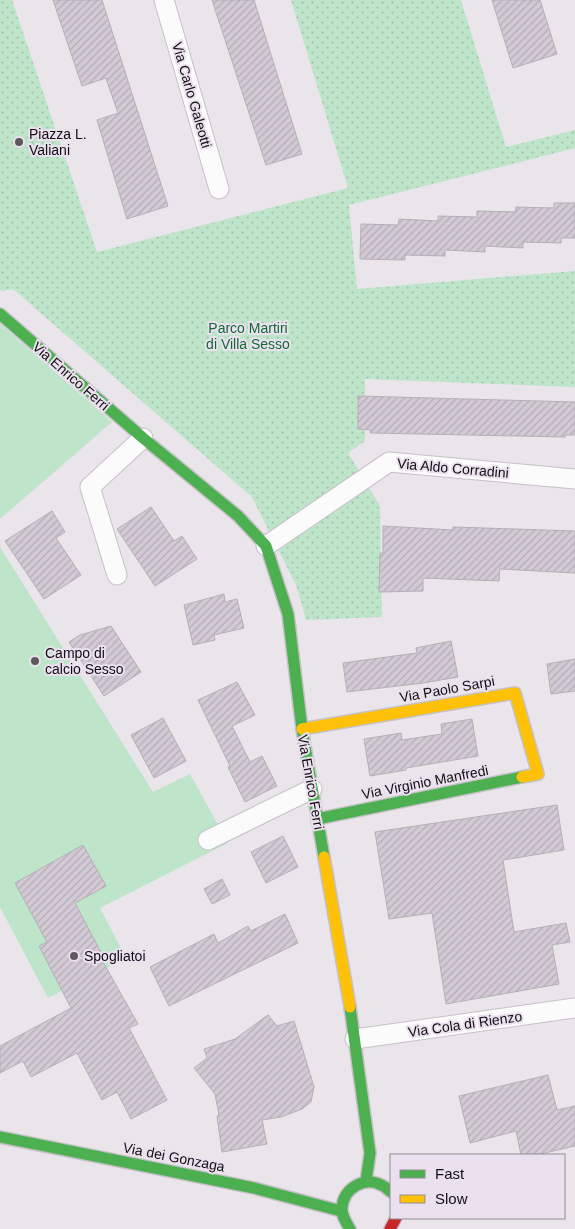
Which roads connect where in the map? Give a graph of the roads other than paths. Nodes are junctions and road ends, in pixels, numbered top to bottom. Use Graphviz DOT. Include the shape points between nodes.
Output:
graph roads {
  1 [pos="164,0"];
  2 [pos="219,189"];
  3 [pos="0,314"];
  4 [pos="143,438"];
  5 [pos="575,479"];
  6 [pos="266,546"];
  7 [pos="117,575"];
  8 [pos="302,729"];
  9 [pos="538,774"];
  10 [pos="312,789"];
  11 [pos="317,819"];
  12 [pos="208,840"];
  13 [pos="575,1008"];
  14 [pos="355,1039"];
  15 [pos="0,1137"];
  16 [pos="366,1182"];
  17 [pos="390,1191"];
  18 [pos="341,1211"];
  19 [pos="350,1229"];
  1 -- 2 [label="street, Via Carlo Galeotti"];
  3 -- 4 [label="street, Via Enrico Ferri"];
  4 -- 6 [label="street, Via Enrico Ferri" via="238,516"];
  4 -- 7 [label="street" via="90,487"];
  5 -- 6 [label="street, Via Aldo Corradini" via="389,462"];
  6 -- 8 [label="street, Via Enrico Ferri" via="288,614"];
  8 -- 9 [label="street, Via Paolo Sarpi" via="515,693"];
  8 -- 10 [label="street, Via Enrico Ferri"];
  9 -- 11 [label="street, Via Virginio Manfredi"];
  10 -- 11 [label="street, Via Enrico Ferri"];
  10 -- 12 [label="street"];
  11 -- 14 [label="street, Via Enrico Ferri"];
  13 -- 14 [label="street, Via Cola di Rienzo"];
  14 -- 16 [label="street, Via Enrico Ferri" via="370,1153"];
  15 -- 18 [label="street, Via dei Gonzaga" via="254,1188"];
  16 -- 17 [label="street" via="377,1182"];
  16 -- 18 [label="street" via="348,1192"];
  18 -- 19 [label="street" via="344,1223"];
}
